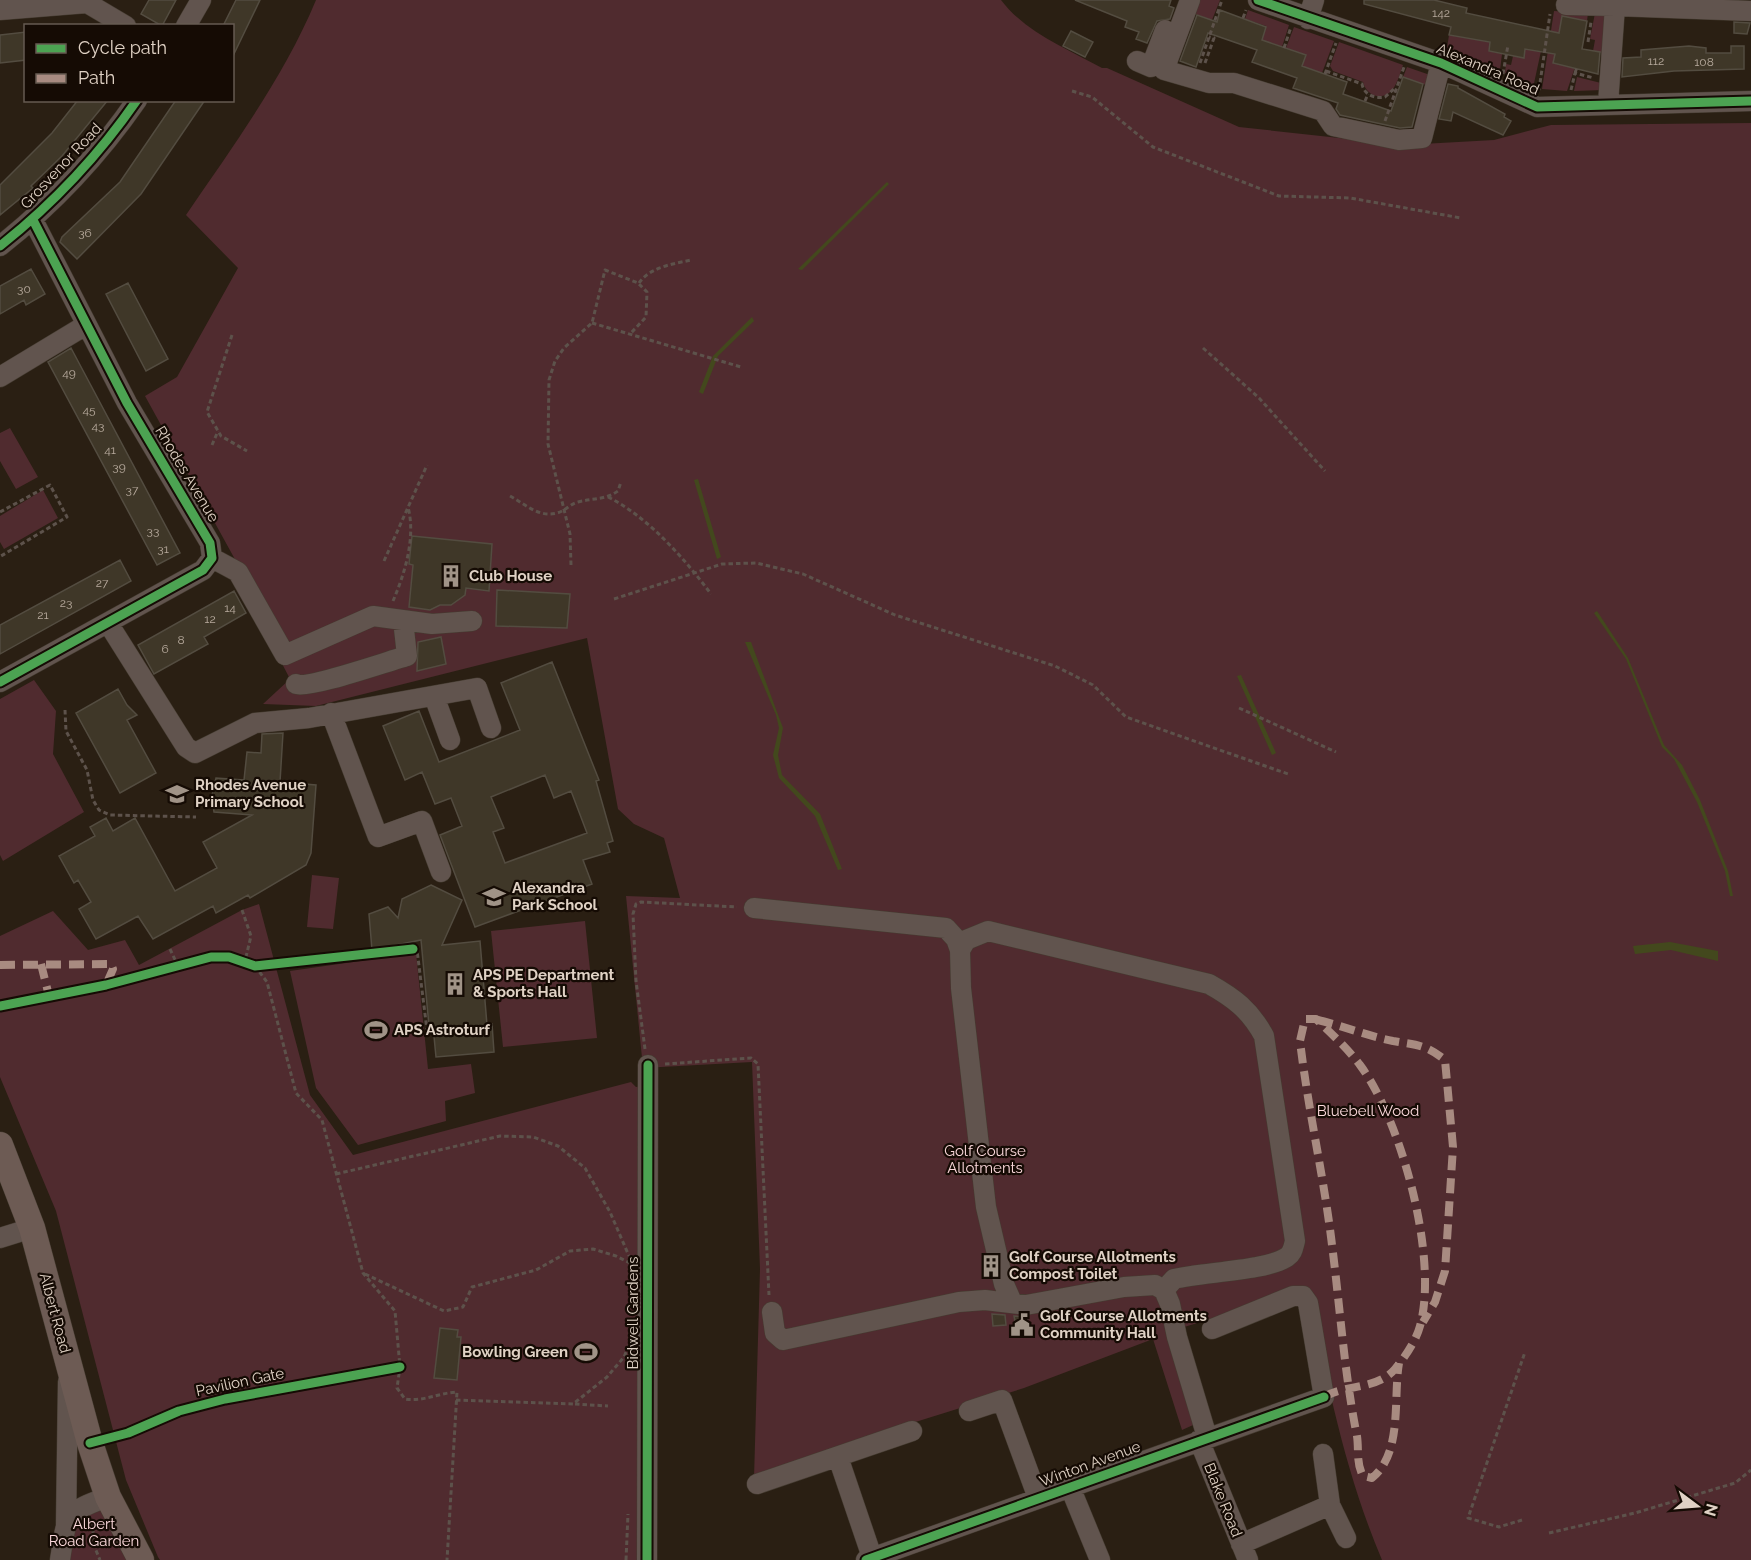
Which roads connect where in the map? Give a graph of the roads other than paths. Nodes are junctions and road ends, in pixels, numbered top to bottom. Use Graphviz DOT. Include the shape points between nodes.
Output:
graph roads {
  1 [pos="201,0"];
  2 [pos="1177,0"];
  3 [pos="1190,0"];
  4 [pos="1258,0"];
  5 [pos="1314,0"];
  6 [pos="1615,6"];
  7 [pos="1558,8"];
  8 [pos="0,10"];
  9 [pos="1751,11"];
  10 [pos="1308,19"];
  11 [pos="123,24"];
  12 [pos="187,24"];
  13 [pos="1137,61"];
  14 [pos="1441,63"];
  15 [pos="1751,101"];
  16 [pos="136,102"];
  17 [pos="1608,104"];
  18 [pos="33,220"];
  19 [pos="0,246"];
  20 [pos="86,326"];
  21 [pos="0,377"];
  22 [pos="212,558"];
  23 [pos="395,619"];
  24 [pos="472,621"];
  25 [pos="108,623"];
  26 [pos="0,682"];
  27 [pos="296,684"];
  28 [pos="434,696"];
  29 [pos="331,713"];
  30 [pos="491,728"];
  31 [pos="450,741"];
  32 [pos="441,872"];
  33 [pos="754,908"];
  34 [pos="960,950"];
  35 [pos="648,1065"];
  36 [pos="0,1145"];
  37 [pos="32,1228"];
  38 [pos="0,1238"];
  39 [pos="1162,1284"];
  40 [pos="1012,1302"];
  41 [pos="772,1312"];
  42 [pos="1212,1329"];
  43 [pos="68,1355"];
  44 [pos="969,1411"];
  45 [pos="912,1431"];
  46 [pos="1203,1438"];
  47 [pos="1323,1455"];
  48 [pos="838,1457"];
  49 [pos="757,1484"];
  50 [pos="1070,1487"];
  51 [pos="1038,1498"];
  52 [pos="100,1500"];
  53 [pos="1330,1505"];
  54 [pos="66,1524"];
  55 [pos="1346,1538"];
  56 [pos="1245,1552"];
  57 [pos="871,1559"];
  58 [pos="60,1560"];
  59 [pos="141,1560"];
  60 [pos="647,1560"];
  61 [pos="1100,1560"];
  1 -- 12 [label="street"];
  2 -- 13 [label="street" via="1151,66"];
  3 -- 14 [label="street" via="1164,70 1199,80 1234,82 1323,111 1333,126 1399,140 1422,138"];
  4 -- 10 [label="street, Alexandra Road"];
  5 -- 10 [label="street"];
  6 -- 7 [label="street"];
  6 -- 9 [label="street"];
  6 -- 17 [label="street"];
  8 -- 11 [label="street" via="87,3"];
  10 -- 14 [label="street, Alexandra Road"];
  14 -- 17 [label="street, Alexandra Road" via="1537,107"];
  15 -- 17 [label="street, Alexandra Road"];
  16 -- 18 [label="street, Grosvenor Road" via="120,125"];
  18 -- 19 [label="street, Grosvenor Road"];
  18 -- 20 [label="street, Rhodes Avenue"];
  20 -- 21 [label="street"];
  20 -- 22 [label="street, Rhodes Avenue" via="210,543"];
  22 -- 23 [label="street" via="238,572 285,655 373,616"];
  22 -- 25 [label="street" via="203,570"];
  23 -- 24 [label="street" via="432,624"];
  23 -- 27 [label="street" via="407,656 327,680"];
  25 -- 26 [label="street"];
  25 -- 29 [label="street" via="186,747 195,753 255,723"];
  28 -- 29 [label="street"];
  28 -- 30 [label="street" via="477,688"];
  28 -- 31 [label="street"];
  29 -- 32 [label="street" via="378,837 422,821"];
  33 -- 34 [label="street" via="946,928"];
  34 -- 39 [label="street" via="966,940 988,931 1209,984 1232,996 1253,1016 1264,1036 1295,1241 1292,1252 1285,1259"];
  34 -- 40 [label="street" via="986,1207"];
  35 -- 60 [label="street, Bidwell Gardens"];
  36 -- 37 [label="main road, Albert Road"];
  37 -- 38 [label="street"];
  37 -- 43 [label="main road, Albert Road"];
  39 -- 40 [label="street" via="1026,1305"];
  39 -- 46 [label="street, Blake Road"];
  40 -- 41 [label="street" via="959,1302 783,1340 775,1333"];
  42 -- 46 [label="street, Winton Avenue" via="1293,1296 1303,1296 1308,1303 1324,1397"];
  43 -- 52 [label="main road"];
  43 -- 54 [label="street, Albert Road"];
  44 -- 51 [label="street" via="1002,1400"];
  45 -- 48 [label="street"];
  46 -- 50 [label="street, Winton Avenue"];
  46 -- 56 [label="street, Blake Road"];
  47 -- 53 [label="street"];
  48 -- 49 [label="street"];
  48 -- 57 [label="street"];
  50 -- 51 [label="street, Winton Avenue"];
  50 -- 61 [label="street"];
  51 -- 57 [label="street, Winton Avenue"];
  52 -- 54 [label="street" via="77,1507"];
  52 -- 59 [label="main road"];
  53 -- 55 [label="street"];
  53 -- 56 [label="street"];
  54 -- 58 [label="street, Albert Road"];
}
